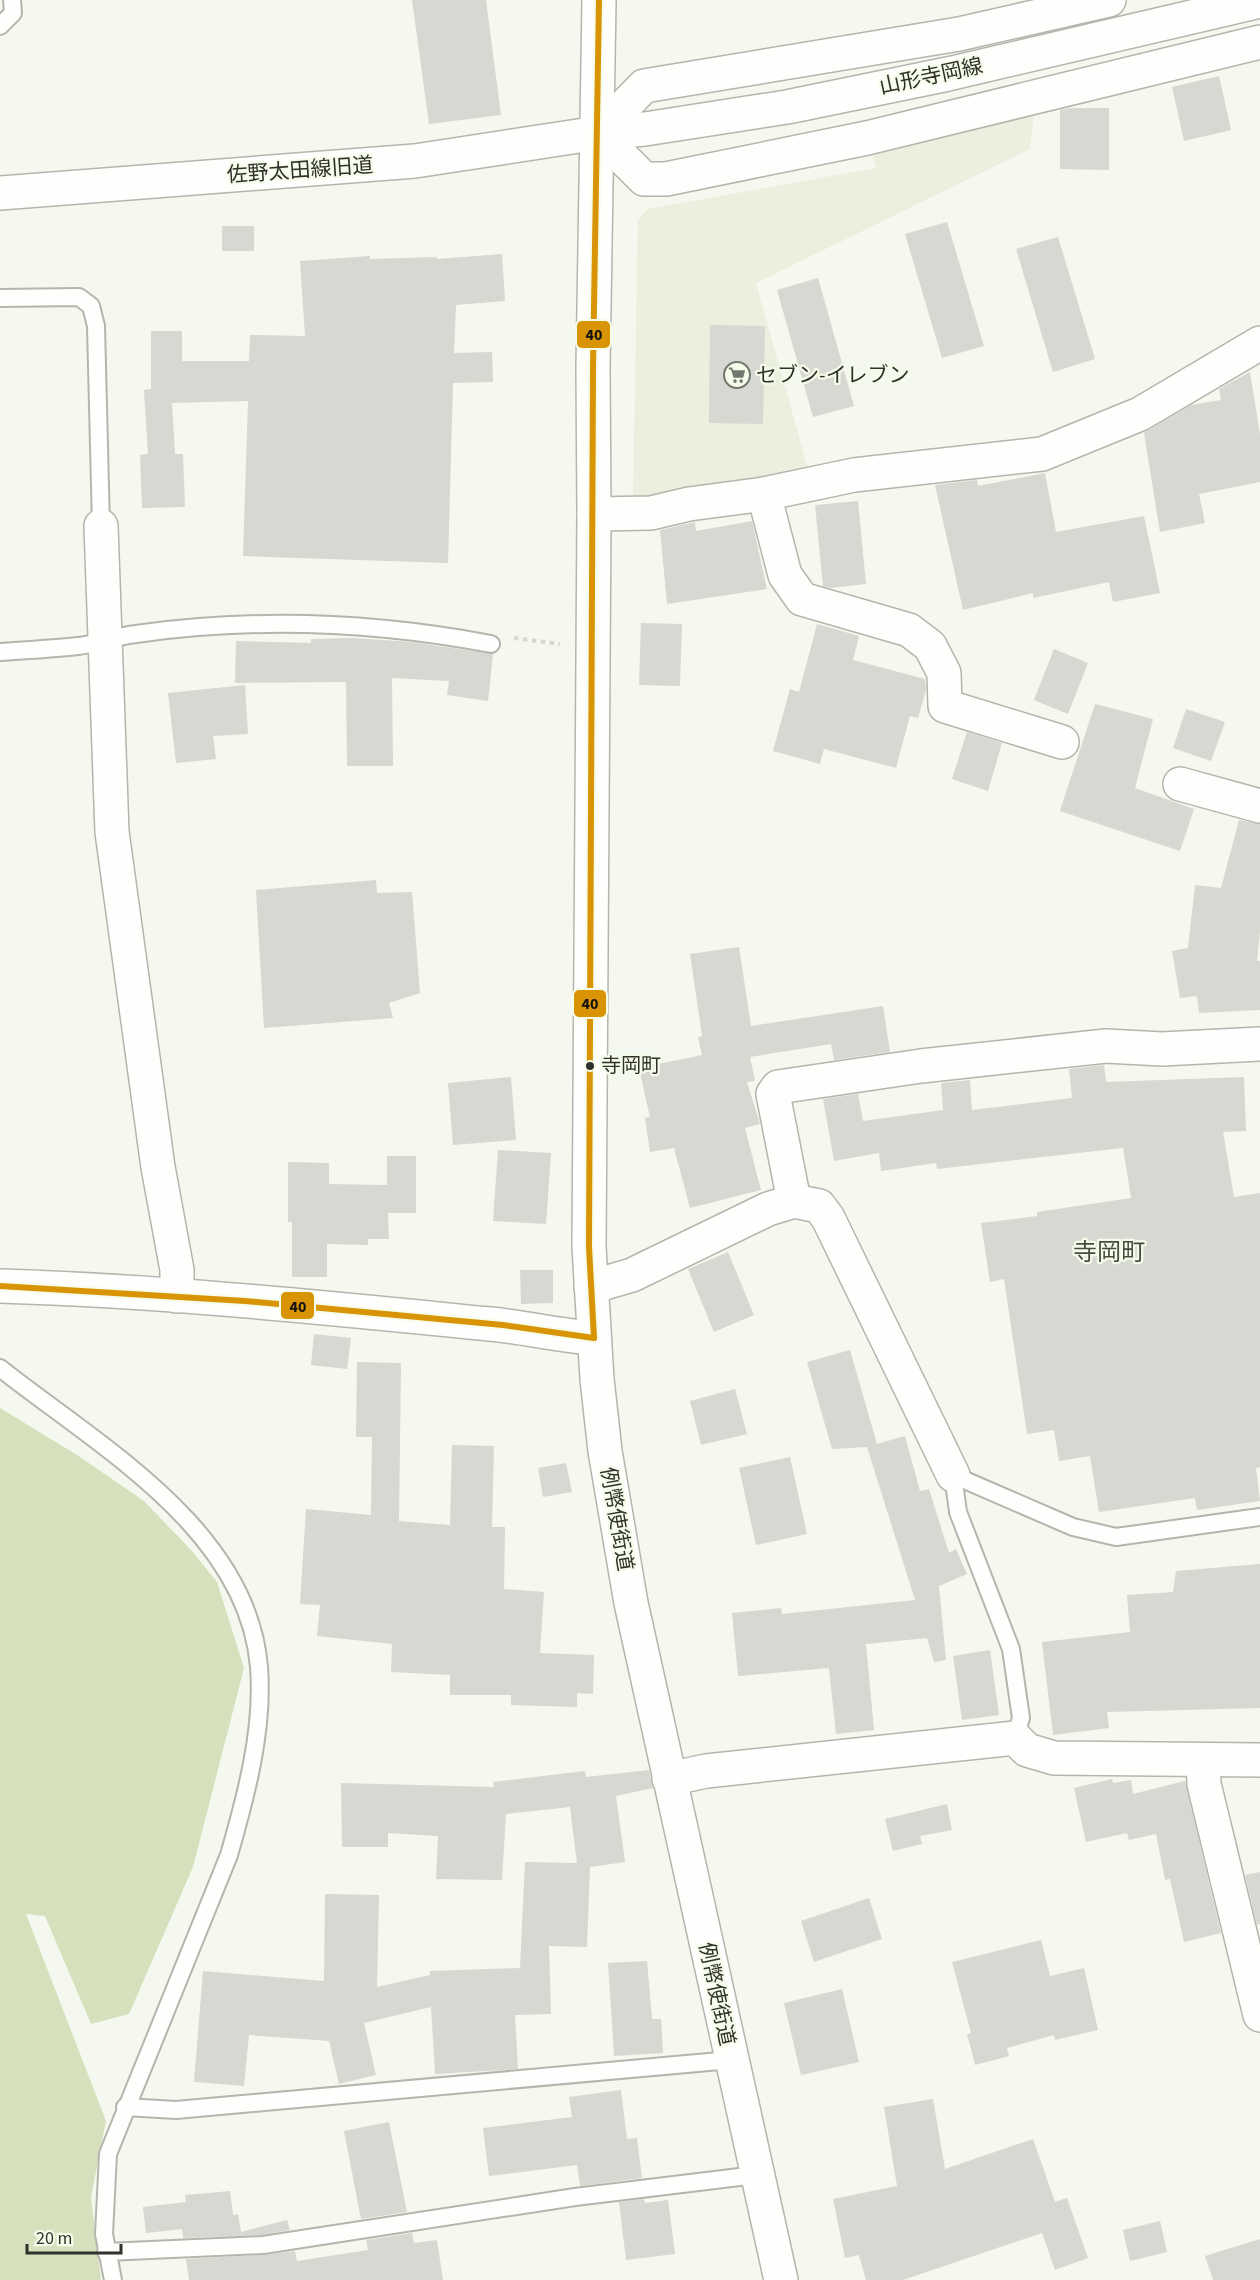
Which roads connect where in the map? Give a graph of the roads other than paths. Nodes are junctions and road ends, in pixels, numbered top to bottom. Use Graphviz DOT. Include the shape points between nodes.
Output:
graph roads {
  1 [pos="12,0"];
  2 [pos="599,0"];
  3 [pos="1109,0"];
  4 [pos="1260,1"];
  5 [pos="0,26"];
  6 [pos="1260,42"];
  7 [pos="598,133"];
  8 [pos="0,193"];
  9 [pos="0,298"];
  10 [pos="1260,343"];
  11 [pos="764,494"];
  12 [pos="594,514"];
  13 [pos="101,526"];
  14 [pos="103,642"];
  15 [pos="491,644"];
  16 [pos="0,652"];
  17 [pos="1062,742"];
  18 [pos="1180,784"];
  19 [pos="1260,806"];
  20 [pos="1260,1044"];
  21 [pos="794,1201"];
  22 [pos="0,1286"];
  23 [pos="591,1287"];
  24 [pos="177,1296"];
  25 [pos="594,1338"];
  26 [pos="0,1368"];
  27 [pos="953,1475"];
  28 [pos="1260,1517"];
  29 [pos="1015,1738"];
  30 [pos="1203,1760"];
  31 [pos="1260,1760"];
  32 [pos="669,1779"];
  33 [pos="1260,2015"];
  34 [pos="731,2060"];
  35 [pos="125,2107"];
  36 [pos="756,2175"];
  37 [pos="106,2252"];
  38 [pos="113,2280"];
  39 [pos="781,2280"];
  1 -- 5 [label="lane" via="13,14"];
  2 -- 7 [label="street, 例幣使街道"];
  3 -- 7 [label="street" via="959,34 644,86"];
  4 -- 7 [label="street, 山形寺岡線" via="948,74 787,107"];
  6 -- 7 [label="street" via="858,140 666,179 645,179"];
  7 -- 8 [label="street, 佐野太田線旧道" via="415,161"];
  7 -- 12 [label="street, 例幣使街道"];
  9 -- 13 [label="lane" via="79,297 91,306 96,326"];
  10 -- 11 [label="street" via="1140,414 1042,454 854,475"];
  11 -- 12 [label="street" via="651,513"];
  11 -- 17 [label="street" via="785,575 802,599 909,630 930,646 944,673 945,706"];
  12 -- 23 [label="street, 例幣使街道"];
  13 -- 14 [label="street"];
  14 -- 15 [label="lane" via="134,634 213,627 324,623 421,631"];
  14 -- 16 [label="lane"];
  14 -- 24 [label="street" via="112,832 158,1167 177,1270"];
  18 -- 19 [label="street"];
  20 -- 21 [label="street" via="1162,1049 1106,1046 921,1066 778,1087 773,1094"];
  21 -- 23 [label="street" via="768,1209 632,1275"];
  21 -- 27 [label="street" via="819,1206 828,1218"];
  22 -- 24 [label="street"];
  23 -- 25 [label="street, 例幣使街道"];
  24 -- 25 [label="street" via="494,1324"];
  25 -- 32 [label="street, 例幣使街道" via="613,1505"];
  26 -- 35 [label="lane" via="108,1448 186,1519 230,1575 247,1609 259,1666 255,1733 243,1807 229,1855"];
  27 -- 28 [label="lane" via="1073,1527 1116,1537"];
  27 -- 29 [label="lane" via="958,1512 1011,1649 1021,1718"];
  29 -- 30 [label="street" via="1028,1750 1054,1758"];
  29 -- 32 [label="street" via="706,1771"];
  30 -- 31 [label="street"];
  30 -- 33 [label="street" via="1204,1784"];
  32 -- 34 [label="street, 例幣使街道"];
  34 -- 35 [label="lane" via="177,2110"];
  34 -- 36 [label="street, 例幣使街道"];
  35 -- 37 [label="lane" via="108,2154 104,2197"];
  36 -- 37 [label="lane" via="575,2197 263,2245"];
  36 -- 39 [label="street, 例幣使街道"];
  37 -- 38 [label="lane"];
}
